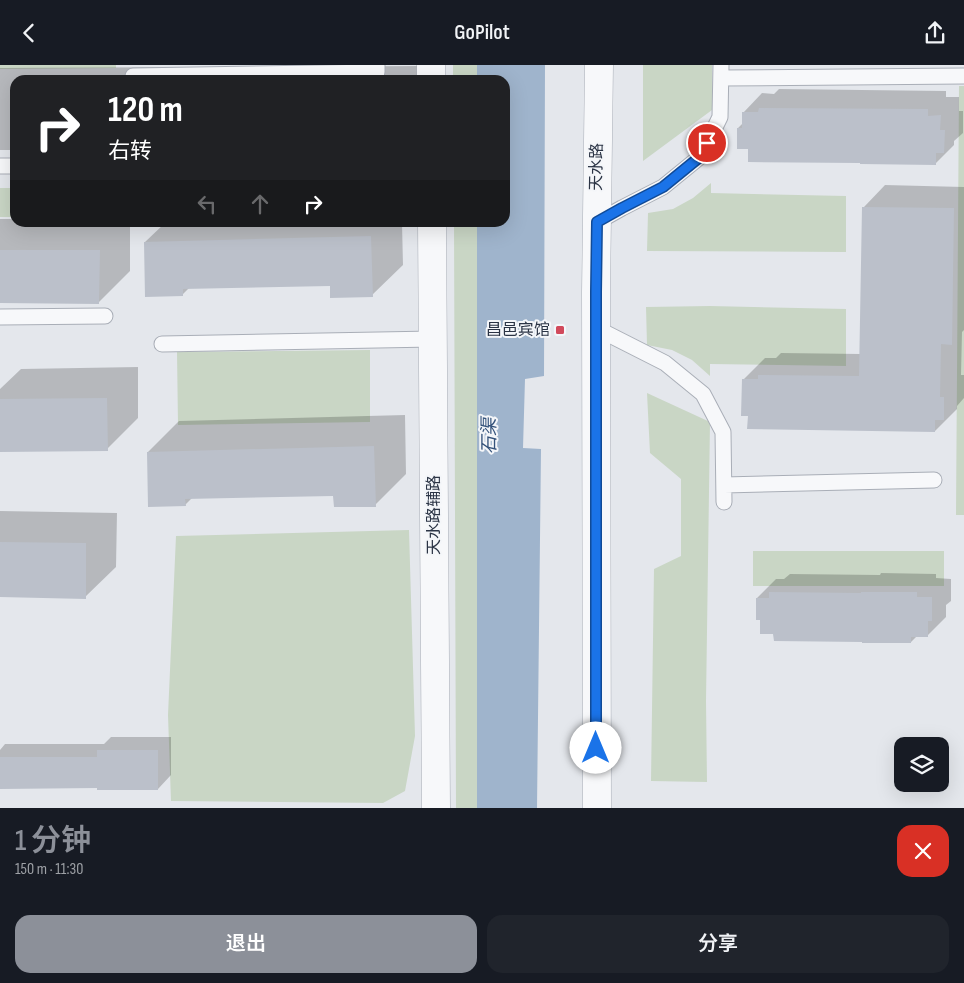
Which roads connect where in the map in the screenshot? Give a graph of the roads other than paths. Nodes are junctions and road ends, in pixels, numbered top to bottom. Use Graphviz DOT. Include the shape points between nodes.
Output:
graph roads {
  1 [pos="377,65"];
  2 [pos="599,65"];
  3 [pos="721,71"];
  4 [pos="194,75"];
  5 [pos="964,76"];
  6 [pos="597,222"];
  7 [pos="432,227"];
  8 [pos="105,316"];
  9 [pos="0,317"];
  10 [pos="596,328"];
  11 [pos="433,339"];
  12 [pos="162,345"];
  13 [pos="934,480"];
  14 [pos="724,485"];
  15 [pos="724,502"];
  16 [pos="436,808"];
  17 [pos="596,808"];
  1 -- 4 [label="lane" via="377,72"];
  2 -- 6 [label="street, 天水路"];
  3 -- 5 [label="lane"];
  3 -- 6 [label="lane" via="720,117 701,156 663,187"];
  6 -- 10 [label="street, 天水路"];
  7 -- 11 [label="street, 天水路辅路"];
  8 -- 9 [label="lane"];
  10 -- 14 [label="lane" via="665,363 703,394 723,432"];
  10 -- 17 [label="street, 天水路"];
  11 -- 12 [label="lane"];
  11 -- 16 [label="street, 天水路辅路"];
  13 -- 14 [label="lane"];
  14 -- 15 [label="lane"];
}
